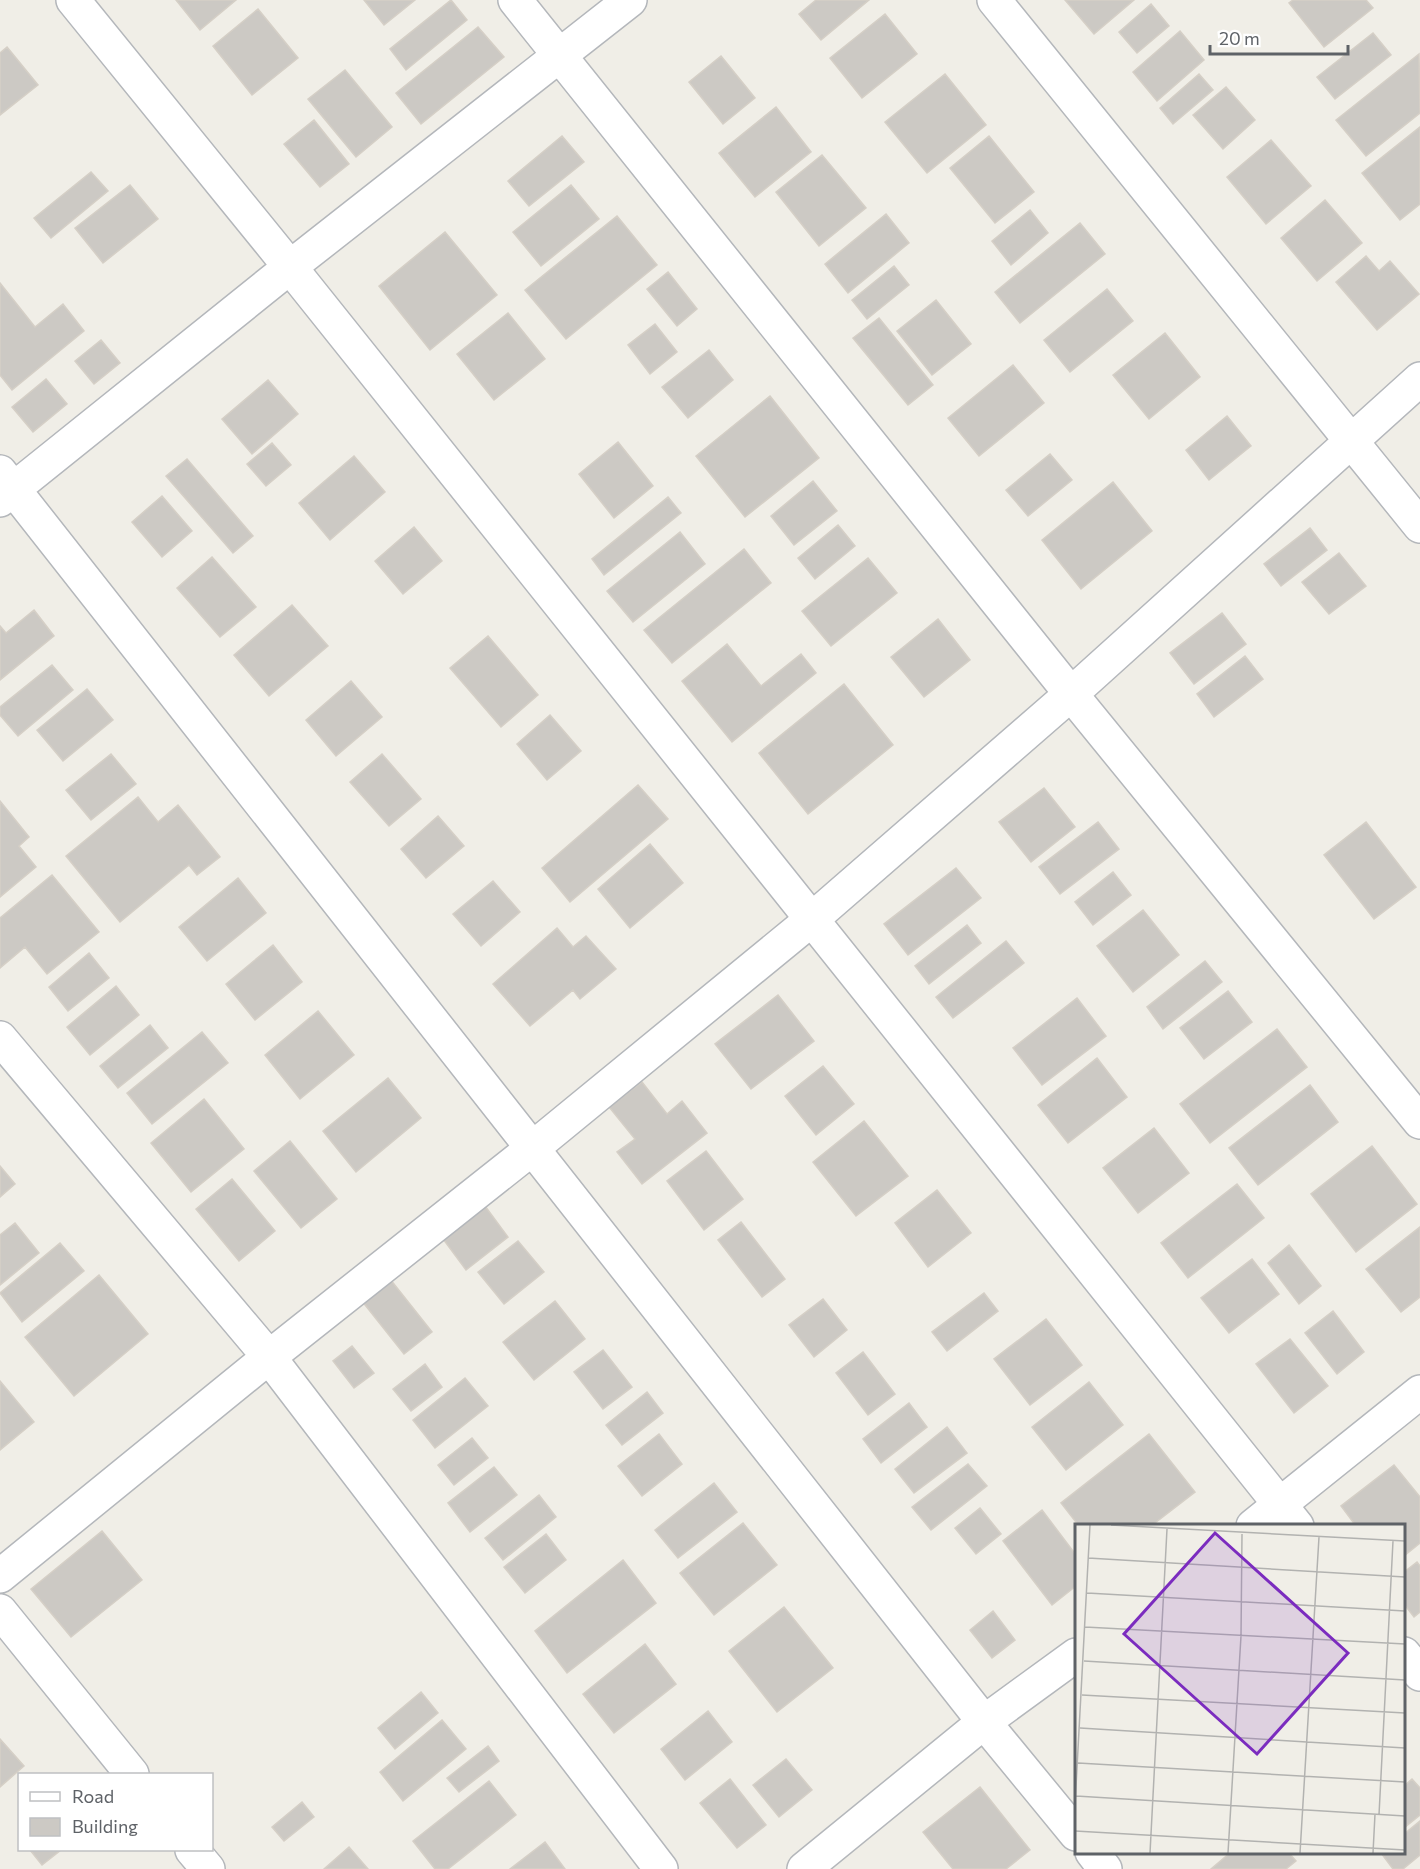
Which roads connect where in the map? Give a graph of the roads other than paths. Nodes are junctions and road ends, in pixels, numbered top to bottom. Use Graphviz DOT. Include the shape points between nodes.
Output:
graph roads {
  1 [pos="73,0"];
  2 [pos="515,0"];
  3 [pos="630,0"];
  4 [pos="994,0"];
  5 [pos="559,57"];
  6 [pos="290,267"];
  7 [pos="1420,379"];
  8 [pos="1353,440"];
  9 [pos="5,487"];
  10 [pos="1420,526"];
  11 [pos="1071,694"];
  12 [pos="811,920"];
  13 [pos="0,1038"];
  14 [pos="1420,1122"];
  15 [pos="534,1148"];
  16 [pos="269,1357"];
  17 [pos="1420,1392"];
  18 [pos="1288,1516"];
  19 [pos="1260,1524"];
  20 [pos="0,1576"];
  21 [pos="0,1611"];
  22 [pos="1405,1655"];
  23 [pos="1075,1656"];
  24 [pos="1420,1674"];
  25 [pos="984,1722"];
  26 [pos="131,1773"];
  27 [pos="1075,1832"];
  28 [pos="193,1851"];
  29 [pos="1094,1854"];
  30 [pos="208,1869"];
  31 [pos="661,1869"];
  32 [pos="804,1869"];
  33 [pos="1105,1869"];
  1 -- 6 [label="street"];
  2 -- 5 [label="street"];
  3 -- 5 [label="street"];
  4 -- 8 [label="street"];
  5 -- 6 [label="street"];
  5 -- 11 [label="street"];
  6 -- 9 [label="street"];
  6 -- 12 [label="street"];
  7 -- 8 [label="street"];
  8 -- 10 [label="street"];
  8 -- 11 [label="street"];
  9 -- 15 [label="street"];
  11 -- 12 [label="street"];
  11 -- 14 [label="street"];
  12 -- 15 [label="street"];
  12 -- 18 [label="street"];
  13 -- 16 [label="street"];
  15 -- 16 [label="street"];
  15 -- 25 [label="street"];
  16 -- 20 [label="street"];
  16 -- 31 [label="street"];
  17 -- 18 [label="street"];
  18 -- 19 [label="street"];
  21 -- 26 [label="street"];
  22 -- 24 [label="street"];
  23 -- 25 [label="street"];
  25 -- 27 [label="street"];
  25 -- 32 [label="street"];
  28 -- 30 [label="street"];
  29 -- 33 [label="street"];
}
